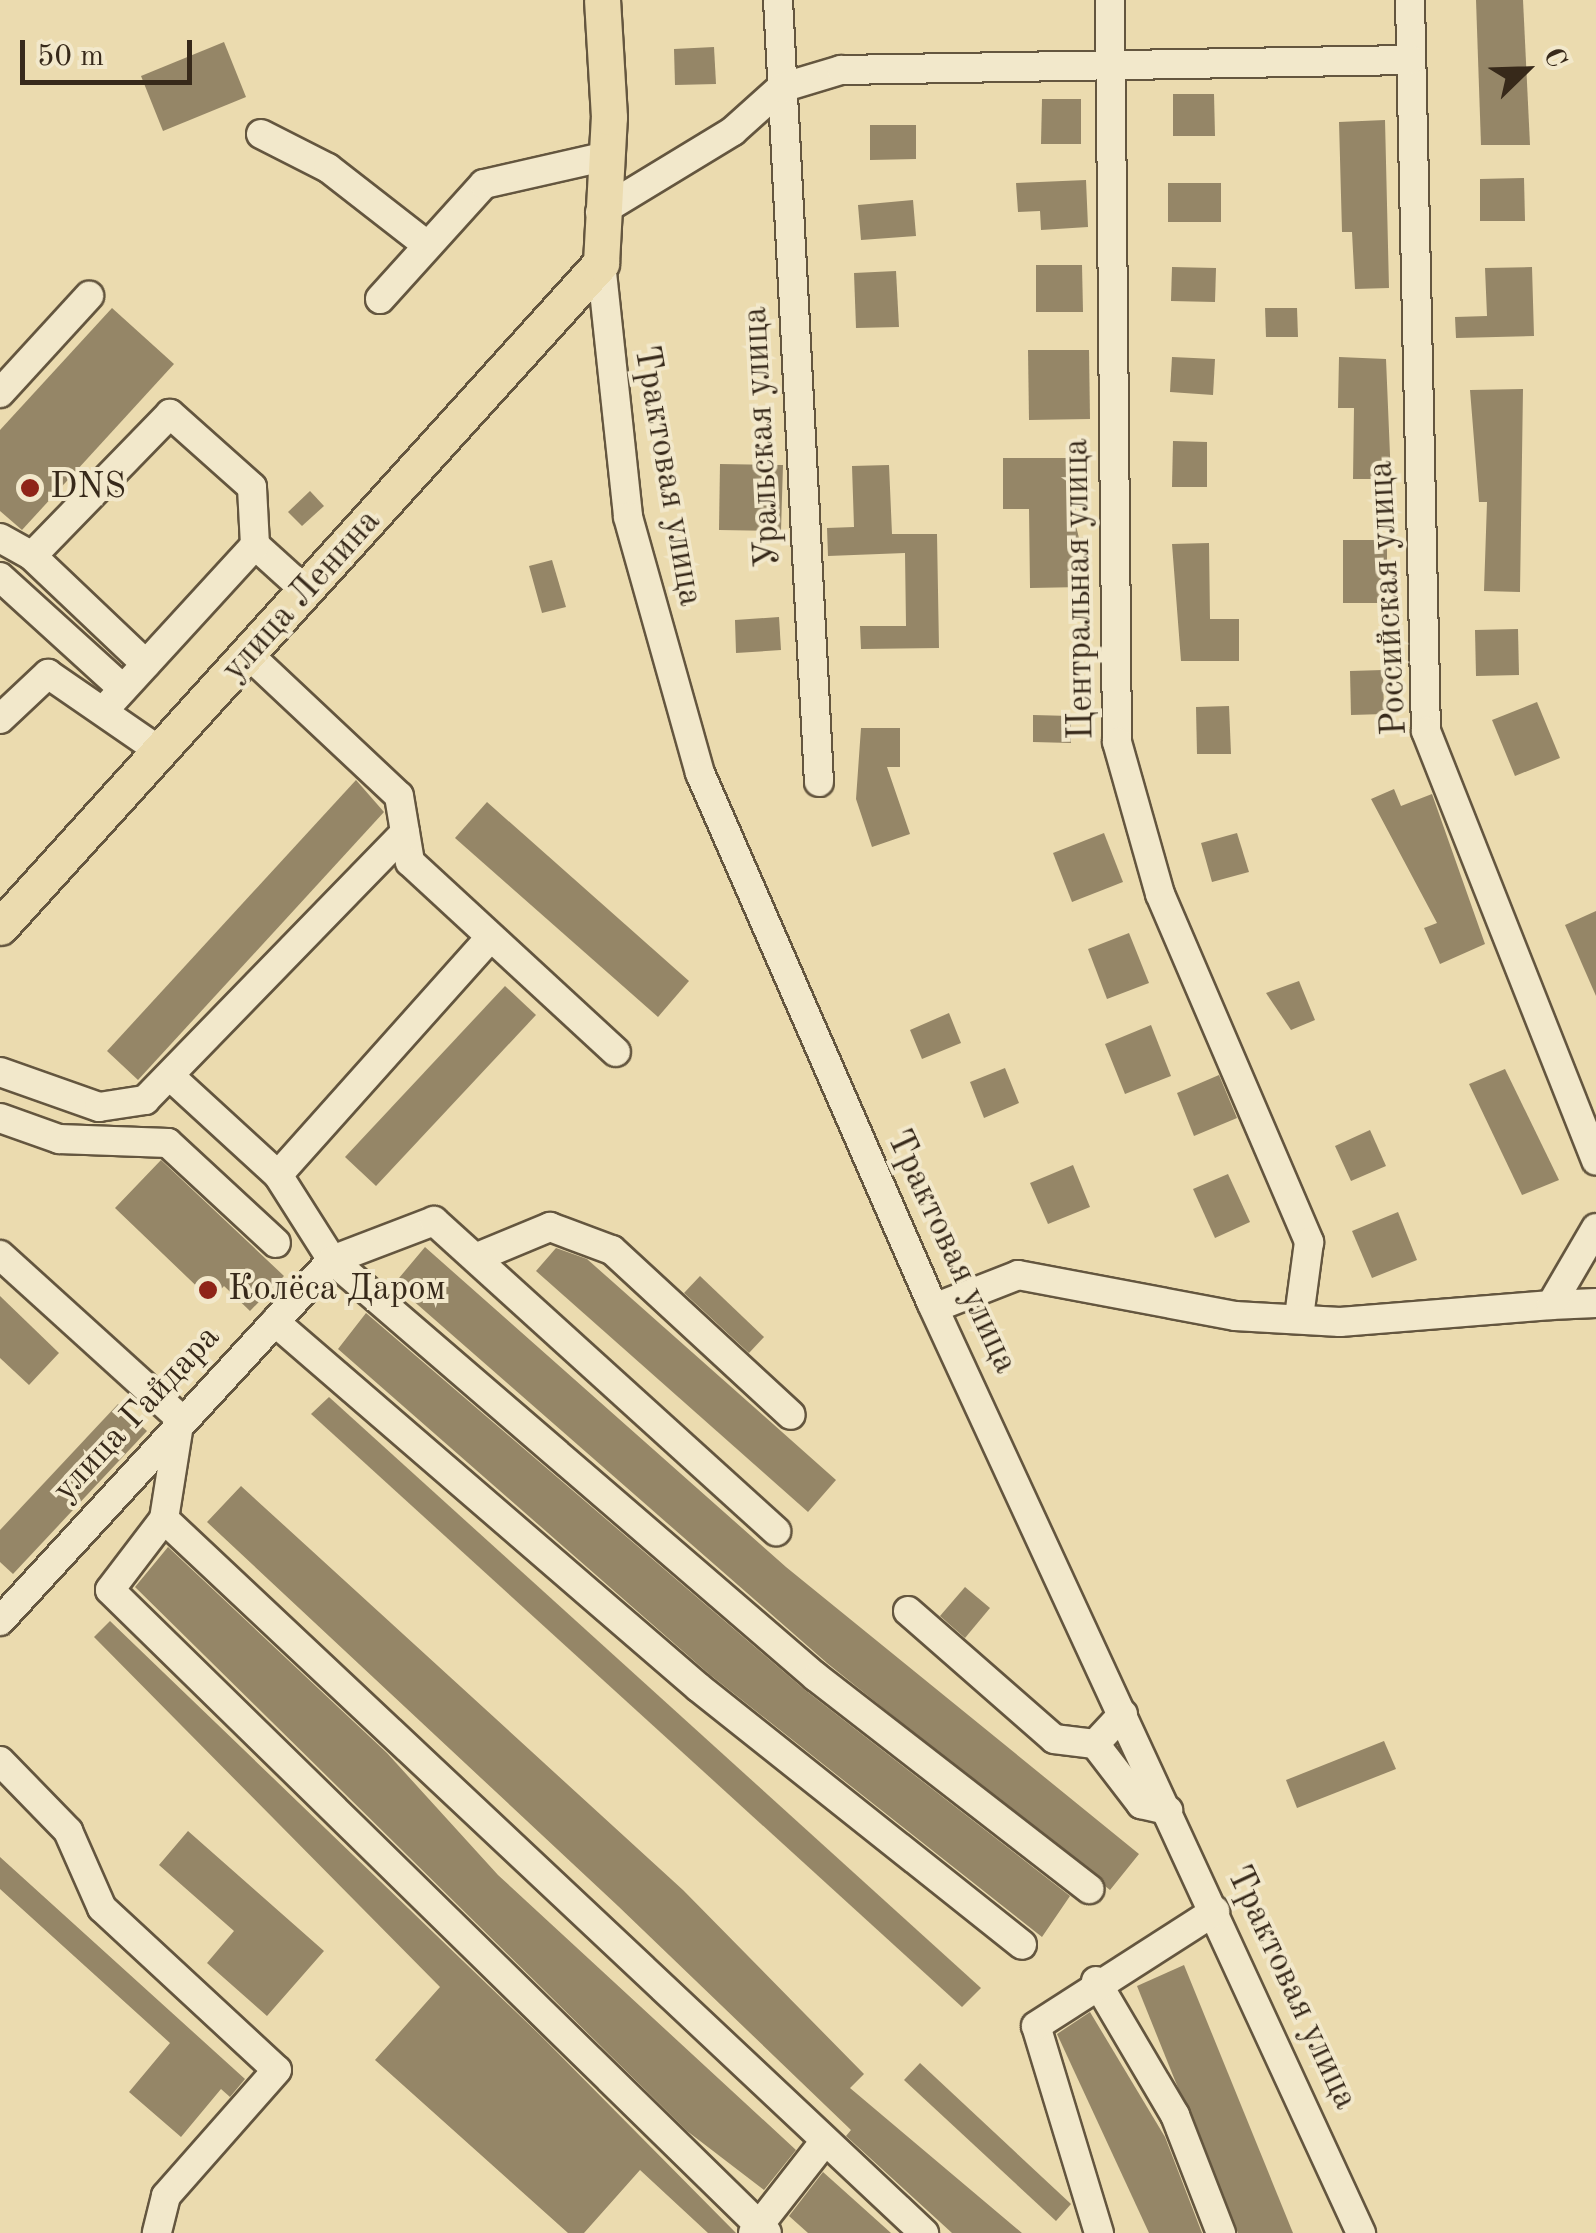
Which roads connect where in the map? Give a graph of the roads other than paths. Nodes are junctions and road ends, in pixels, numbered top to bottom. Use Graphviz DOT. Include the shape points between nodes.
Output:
graph roads {
  1 [pos="602,0"];
  2 [pos="778,0"];
  3 [pos="1110,0"];
  4 [pos="1410,0"];
  5 [pos="1411,60"];
  6 [pos="1111,64"];
  7 [pos="780,88"];
  8 [pos="261,134"];
  9 [pos="607,156"];
  10 [pos="600,212"];
  11 [pos="423,242"];
  12 [pos="601,263"];
  13 [pos="89,296"];
  14 [pos="380,299"];
  15 [pos="0,393"];
  16 [pos="0,538"];
  17 [pos="255,544"];
  18 [pos="32,556"];
  19 [pos="0,577"];
  20 [pos="307,592"];
  21 [pos="250,656"];
  22 [pos="146,664"];
  23 [pos="123,689"];
  24 [pos="104,710"];
  25 [pos="0,719"];
  26 [pos="161,752"];
  27 [pos="819,782"];
  28 [pos="405,833"];
  29 [pos="0,927"];
  30 [pos="492,938"];
  31 [pos="616,1052"];
  32 [pos="0,1072"];
  33 [pos="171,1078"];
  34 [pos="0,1118"];
  35 [pos="1596,1162"];
  36 [pos="278,1175"];
  37 [pos="1596,1228"];
  38 [pos="276,1244"];
  39 [pos="0,1256"];
  40 [pos="480,1256"];
  41 [pos="332,1260"];
  42 [pos="1596,1302"];
  43 [pos="1551,1305"];
  44 [pos="934,1308"];
  45 [pos="1299,1317"];
  46 [pos="275,1322"];
  47 [pos="791,1415"];
  48 [pos="180,1418"];
  49 [pos="164,1519"];
  50 [pos="776,1531"];
  51 [pos="908,1611"];
  52 [pos="0,1621"];
  53 [pos="1123,1714"];
  54 [pos="1094,1744"];
  55 [pos="0,1761"];
  56 [pos="1168,1810"];
  57 [pos="1089,1890"];
  58 [pos="1215,1911"];
  59 [pos="1022,1945"];
  60 [pos="1096,1981"];
  61 [pos="825,2140"];
  62 [pos="759,2230"];
  63 [pos="1103,2231"];
  64 [pos="156,2233"];
  65 [pos="924,2233"];
  66 [pos="1221,2233"];
  67 [pos="1361,2233"];
  1 -- 9 [label="main road"];
  2 -- 7 [label="street, Уральская улица"];
  3 -- 6 [label="street, Центральная улица"];
  4 -- 5 [label="street, Российская улица"];
  5 -- 6 [label="street"];
  5 -- 35 [label="street, Российская улица" via="1426,730"];
  6 -- 7 [label="street" via="841,70"];
  6 -- 45 [label="street, Центральная улица" via="1118,742 1160,894 1309,1242"];
  7 -- 10 [label="street" via="733,131"];
  7 -- 27 [label="street, Уральская улица"];
  8 -- 11 [label="street" via="328,168"];
  9 -- 10 [label="main road"];
  9 -- 11 [label="street" via="484,184"];
  10 -- 12 [label="main road"];
  11 -- 14 [label="street"];
  12 -- 20 [label="main road, улица Ленина"];
  12 -- 44 [label="street, Трактовая улица" via="628,516 658,641 755,910"];
  13 -- 15 [label="street"];
  16 -- 18 [label="street"];
  17 -- 18 [label="street" via="252,487 170,414"];
  17 -- 20 [label="street"];
  17 -- 22 [label="street"];
  18 -- 22 [label="street"];
  19 -- 23 [label="street"];
  20 -- 21 [label="main road, улица Ленина"];
  21 -- 26 [label="main road, улица Ленина"];
  21 -- 28 [label="street" via="399,796"];
  22 -- 23 [label="street"];
  23 -- 24 [label="street"];
  24 -- 25 [label="street" via="48,674"];
  24 -- 26 [label="street"];
  26 -- 29 [label="main road, улица Ленина"];
  28 -- 30 [label="street" via="410,862"];
  28 -- 33 [label="street"];
  30 -- 31 [label="street"];
  30 -- 36 [label="street"];
  32 -- 33 [label="street" via="127,1108"];
  33 -- 36 [label="street"];
  34 -- 38 [label="street" via="59,1139 168,1143"];
  36 -- 41 [label="street"];
  37 -- 43 [label="street"];
  39 -- 48 [label="street"];
  40 -- 41 [label="street" via="434,1220"];
  40 -- 47 [label="street" via="550,1226 612,1250"];
  40 -- 50 [label="street"];
  41 -- 46 [label="street, улица Гайдара"];
  41 -- 57 [label="street" via="816,1677"];
  42 -- 43 [label="street"];
  43 -- 45 [label="street"];
  44 -- 45 [label="street" via="1018,1275 1235,1316"];
  44 -- 53 [label="street, Трактовая улица"];
  46 -- 48 [label="street, улица Гайдара"];
  46 -- 59 [label="street" via="698,1688"];
  48 -- 49 [label="street"];
  48 -- 52 [label="street, улица Гайдара"];
  49 -- 61 [label="street"];
  49 -- 62 [label="street" via="110,1590"];
  51 -- 54 [label="street" via="1054,1740"];
  53 -- 54 [label="street"];
  53 -- 56 [label="street, Трактовая улица"];
  54 -- 56 [label="street" via="1141,1804"];
  55 -- 64 [label="street" via="68,1831 102,1908 277,2070 166,2196"];
  56 -- 58 [label="street, Трактовая улица"];
  58 -- 60 [label="street"];
  58 -- 67 [label="street, Трактовая улица"];
  60 -- 63 [label="street" via="1036,2026"];
  60 -- 66 [label="street" via="1175,2115"];
  61 -- 62 [label="street"];
  61 -- 65 [label="street"];
}
